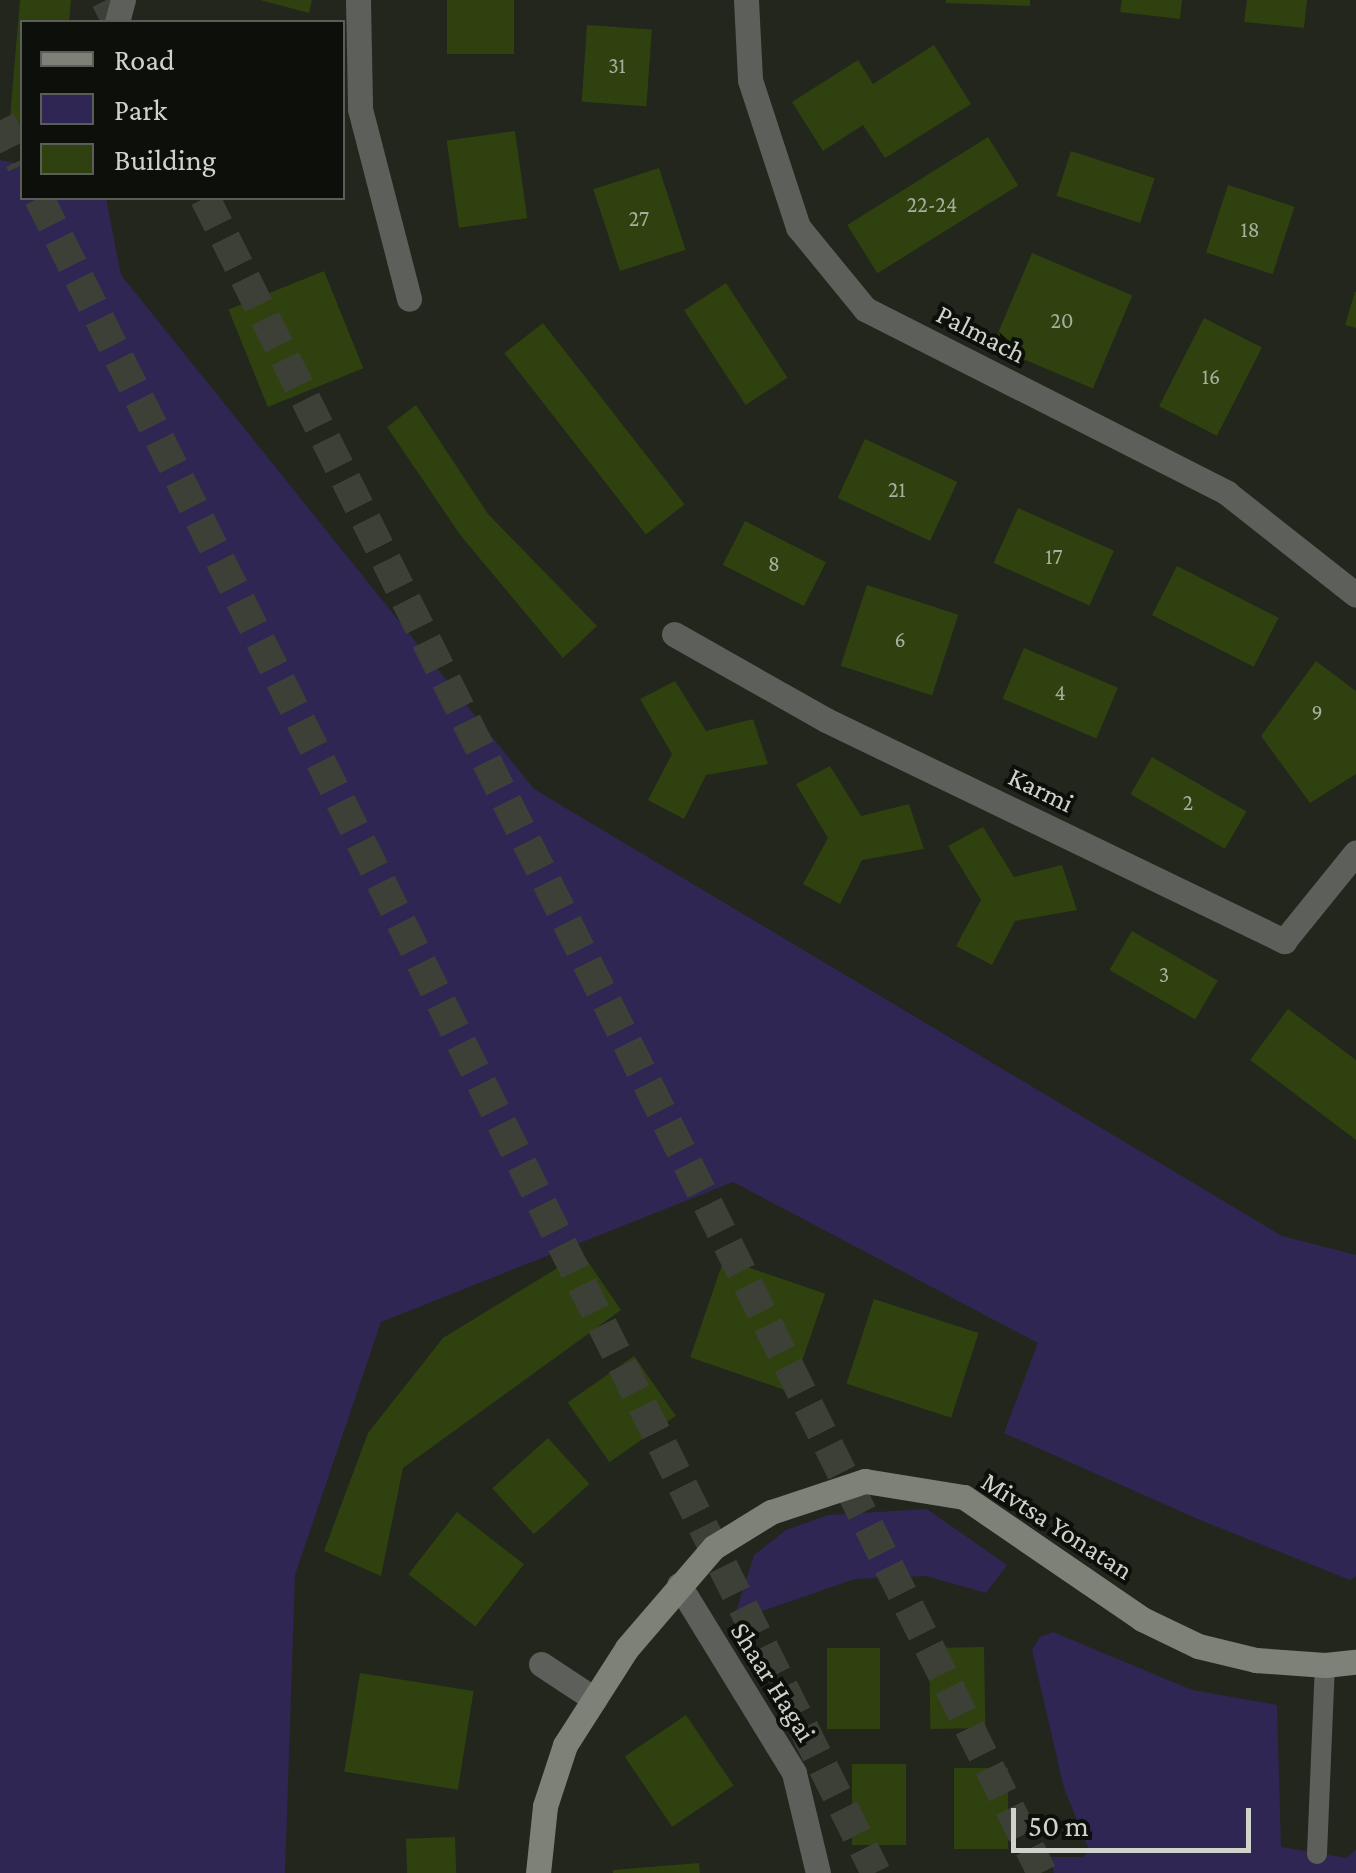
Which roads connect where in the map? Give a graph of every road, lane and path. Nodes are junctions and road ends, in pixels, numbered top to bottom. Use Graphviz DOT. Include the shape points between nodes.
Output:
graph roads {
  1 [pos="358,0"];
  2 [pos="746,0"];
  3 [pos="408,299"];
  4 [pos="1356,595"];
  5 [pos="674,634"];
  6 [pos="1356,852"];
  7 [pos="678,1586"];
  8 [pos="1356,1662"];
  9 [pos="542,1664"];
  10 [pos="1325,1665"];
  11 [pos="594,1699"];
  12 [pos="1317,1854"];
  13 [pos="538,1873"];
  14 [pos="818,1873"];
  1 -- 3 [label="street" via="360,108"];
  2 -- 4 [label="street, Palmach" via="750,80 798,226 865,309 1226,494"];
  5 -- 6 [label="street, Karmi" via="826,720 1284,941"];
  7 -- 10 [label="street, Mivtsa Yonatan" via="714,1547 771,1512 865,1481 964,1496 1142,1618 1198,1646 1256,1660"];
  7 -- 11 [label="street, Mivtsa Yonatan"];
  7 -- 14 [label="street, Shaar Hagai" via="794,1772"];
  8 -- 10 [label="street, Mivtsa Yonatan"];
  9 -- 11 [label="street"];
  10 -- 12 [label="lane"];
  11 -- 13 [label="street, Mivtsa Yonatan" via="565,1746 545,1806"];
}
